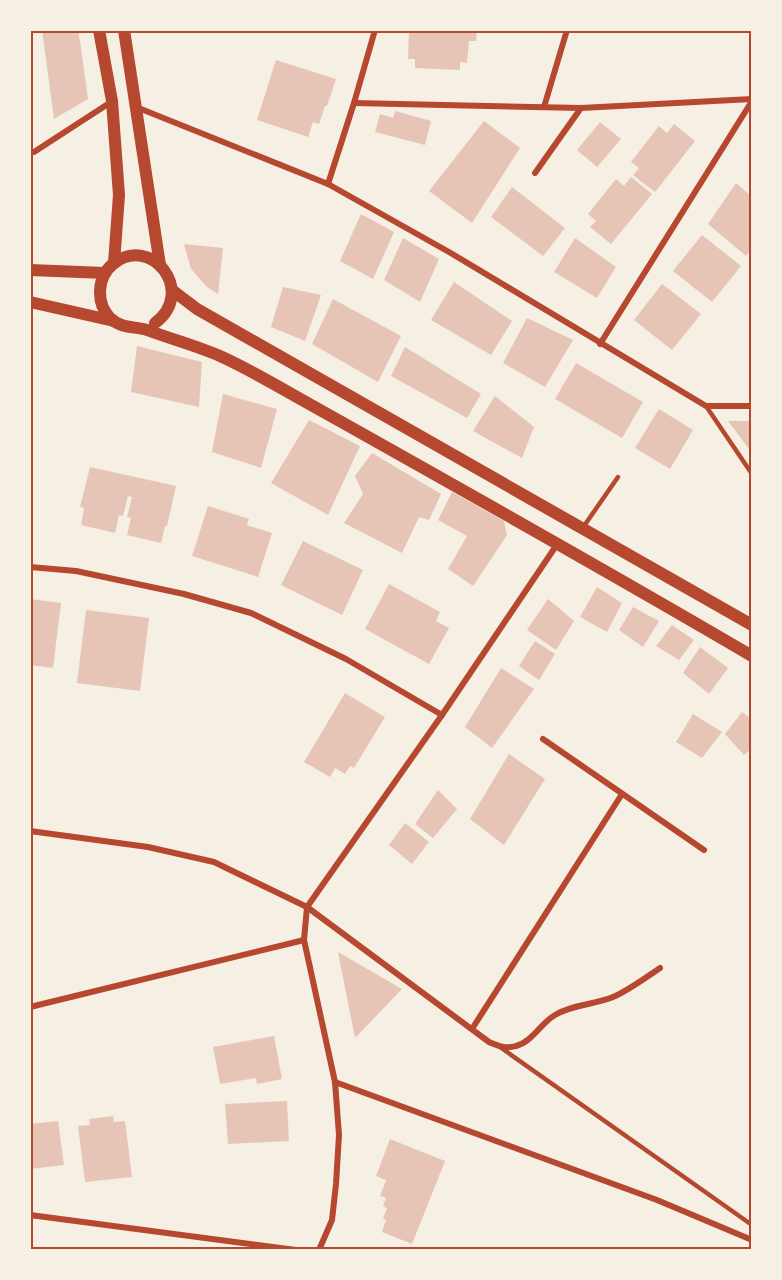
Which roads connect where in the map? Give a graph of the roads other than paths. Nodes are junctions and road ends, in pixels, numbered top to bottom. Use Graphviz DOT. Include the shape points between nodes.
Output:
graph roads {
  1 [pos="99,30"];
  2 [pos="124,30"];
  3 [pos="375,30"];
  4 [pos="567,30"];
  5 [pos="752,100"];
  6 [pos="112,101"];
  7 [pos="354,103"];
  8 [pos="136,107"];
  9 [pos="544,107"];
  10 [pos="581,108"];
  11 [pos="30,152"];
  12 [pos="536,173"];
  13 [pos="328,184"];
  14 [pos="114,263"];
  15 [pos="160,265"];
  16 [pos="30,270"];
  17 [pos="105,273"];
  18 [pos="172,290"];
  19 [pos="30,302"];
  20 [pos="115,321"];
  21 [pos="155,323"];
  22 [pos="600,344"];
  23 [pos="706,406"];
  24 [pos="752,406"];
  25 [pos="752,474"];
  26 [pos="618,477"];
  27 [pos="582,529"];
  28 [pos="558,542"];
  29 [pos="30,567"];
  30 [pos="752,625"];
  31 [pos="752,656"];
  32 [pos="442,715"];
  33 [pos="543,739"];
  34 [pos="622,794"];
  35 [pos="30,831"];
  36 [pos="704,850"];
  37 [pos="307,907"];
  38 [pos="304,940"];
  39 [pos="660,968"];
  40 [pos="30,1007"];
  41 [pos="472,1029"];
  42 [pos="498,1046"];
  43 [pos="335,1082"];
  44 [pos="30,1215"];
  45 [pos="752,1225"];
  46 [pos="752,1240"];
  47 [pos="296,1250"];
  48 [pos="320,1250"];
  1 -- 6 [label="main road"];
  2 -- 8 [label="main road"];
  3 -- 7 [label="street"];
  4 -- 9 [label="street"];
  5 -- 10 [label="street"];
  5 -- 22 [label="street"];
  6 -- 11 [label="street"];
  6 -- 14 [label="main road" via="119,195"];
  7 -- 9 [label="street"];
  7 -- 13 [label="street"];
  8 -- 13 [label="street"];
  8 -- 15 [label="main road"];
  9 -- 10 [label="street"];
  10 -- 12 [label="street"];
  13 -- 22 [label="street"];
  14 -- 15 [label="main road" via="137,256"];
  14 -- 17 [label="main road"];
  15 -- 18 [label="main road"];
  16 -- 17 [label="main road"];
  17 -- 20 [label="main road" via="100,287 101,303"];
  18 -- 21 [label="main road" via="166,312"];
  18 -- 27 [label="main road" via="197,309"];
  19 -- 20 [label="main road"];
  20 -- 28 [label="main road" via="220,356"];
  22 -- 23 [label="street"];
  23 -- 24 [label="street"];
  23 -- 25 [label="lane"];
  26 -- 27 [label="lane"];
  27 -- 30 [label="main road"];
  28 -- 31 [label="main road"];
  28 -- 32 [label="street"];
  29 -- 32 [label="street" via="76,571 251,613 346,658"];
  32 -- 37 [label="street"];
  33 -- 34 [label="street"];
  34 -- 36 [label="street"];
  34 -- 41 [label="street"];
  35 -- 37 [label="street" via="148,847 214,862"];
  37 -- 38 [label="street"];
  37 -- 41 [label="street"];
  38 -- 40 [label="street"];
  38 -- 43 [label="street"];
  39 -- 42 [label="street" via="615,996 557,1014 525,1042"];
  41 -- 42 [label="street"];
  42 -- 45 [label="lane"];
  43 -- 46 [label="street" via="657,1200"];
  43 -- 48 [label="street" via="339,1135 336,1184 332,1220"];
  44 -- 47 [label="street"];
}
